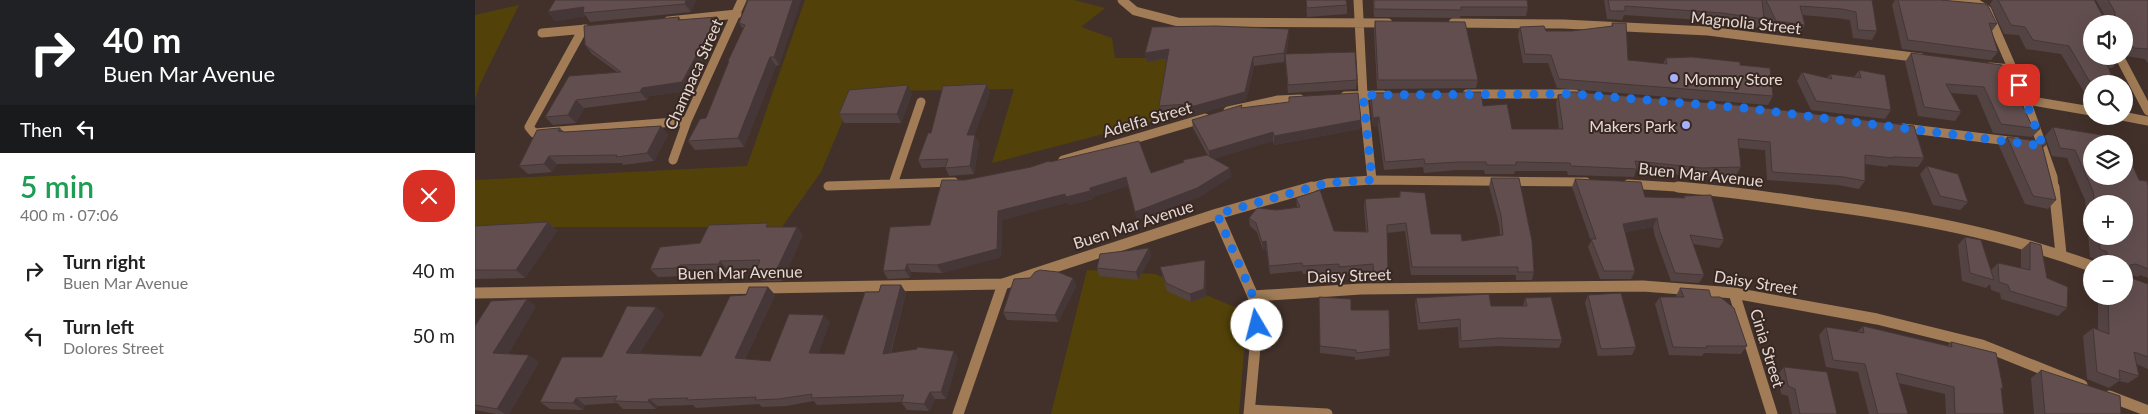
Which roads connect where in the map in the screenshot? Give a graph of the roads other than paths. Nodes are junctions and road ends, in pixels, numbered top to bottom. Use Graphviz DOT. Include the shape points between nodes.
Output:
graph roads {
  1 [pos="742,0"];
  2 [pos="1122,0"];
  3 [pos="1358,0"];
  4 [pos="1949,0"];
  5 [pos="737,14"];
  6 [pos="660,22"];
  7 [pos="1360,23"];
  8 [pos="1399,23"];
  9 [pos="1447,23"];
  10 [pos="542,33"];
  11 [pos="1933,60"];
  12 [pos="2124,65"];
  13 [pos="1982,66"];
  14 [pos="2011,69"];
  15 [pos="1392,94"];
  16 [pos="1459,94"];
  17 [pos="1363,95"];
  18 [pos="1583,95"];
  19 [pos="1335,96"];
  20 [pos="1306,98"];
  21 [pos="2026,100"];
  22 [pos="921,102"];
  23 [pos="2083,110"];
  24 [pos="2148,111"];
  25 [pos="2133,118"];
  26 [pos="687,120"];
  27 [pos="2148,121"];
  28 [pos="1889,126"];
  29 [pos="2033,144"];
  30 [pos="673,160"];
  31 [pos="1053,163"];
  32 [pos="1372,180"];
  33 [pos="967,182"];
  34 [pos="1594,183"];
  35 [pos="1613,183"];
  36 [pos="893,184"];
  37 [pos="828,186"];
  38 [pos="1217,214"];
  39 [pos="2061,254"];
  40 [pos="2083,263"];
  41 [pos="1003,284"];
  42 [pos="475,293"];
  43 [pos="1734,293"];
  44 [pos="1253,296"];
  45 [pos="2148,411"];
  46 [pos="1249,412"];
  47 [pos="958,414"];
  48 [pos="1327,414"];
  49 [pos="1772,414"];
  1 -- 5 [label="street, Champaca Street"];
  2 -- 7 [label="street" via="1135,11 1178,22"];
  3 -- 7 [label="street"];
  4 -- 14 [label="street" via="1976,3 1987,10"];
  5 -- 6 [label="street"];
  5 -- 26 [label="street, Champaca Street"];
  7 -- 8 [label="street"];
  7 -- 17 [label="street"];
  9 -- 11 [label="street, Magnolia Street" via="1573,24 1708,31"];
  10 -- 26 [label="street" via="588,29 529,127 534,133"];
  12 -- 24 [label="street"];
  13 -- 14 [label="street"];
  14 -- 21 [label="street"];
  15 -- 17 [label="street"];
  16 -- 18 [label="street"];
  17 -- 19 [label="street"];
  17 -- 32 [label="street"];
  20 -- 31 [label="street, Adelfa Street" via="1278,100 1216,115"];
  21 -- 23 [label="street"];
  21 -- 29 [label="street"];
  22 -- 36 [label="street"];
  25 -- 27 [label="street"];
  26 -- 30 [label="street, Champaca Street"];
  28 -- 29 [label="street"];
  29 -- 39 [label="street" via="2053,177"];
  32 -- 34 [label="street, Buen Mar Avenue"];
  32 -- 38 [label="street, Buen Mar Avenue" via="1327,183"];
  33 -- 36 [label="street"];
  35 -- 39 [label="street, Buen Mar Avenue" via="1721,191 1879,212 1964,228"];
  36 -- 37 [label="street"];
  38 -- 41 [label="street, Buen Mar Avenue"];
  38 -- 44 [label="street"];
  39 -- 40 [label="street, Buen Mar Avenue"];
  41 -- 42 [label="street, Buen Mar Avenue"];
  41 -- 47 [label="street"];
  43 -- 44 [label="street, Daisy Street" via="1643,286 1361,289"];
  43 -- 45 [label="street, Daisy Street" via="1877,319 1982,345"];
  43 -- 49 [label="street, Cinia Street"];
  44 -- 46 [label="street" via="1257,325"];
  46 -- 48 [label="street"];
}
